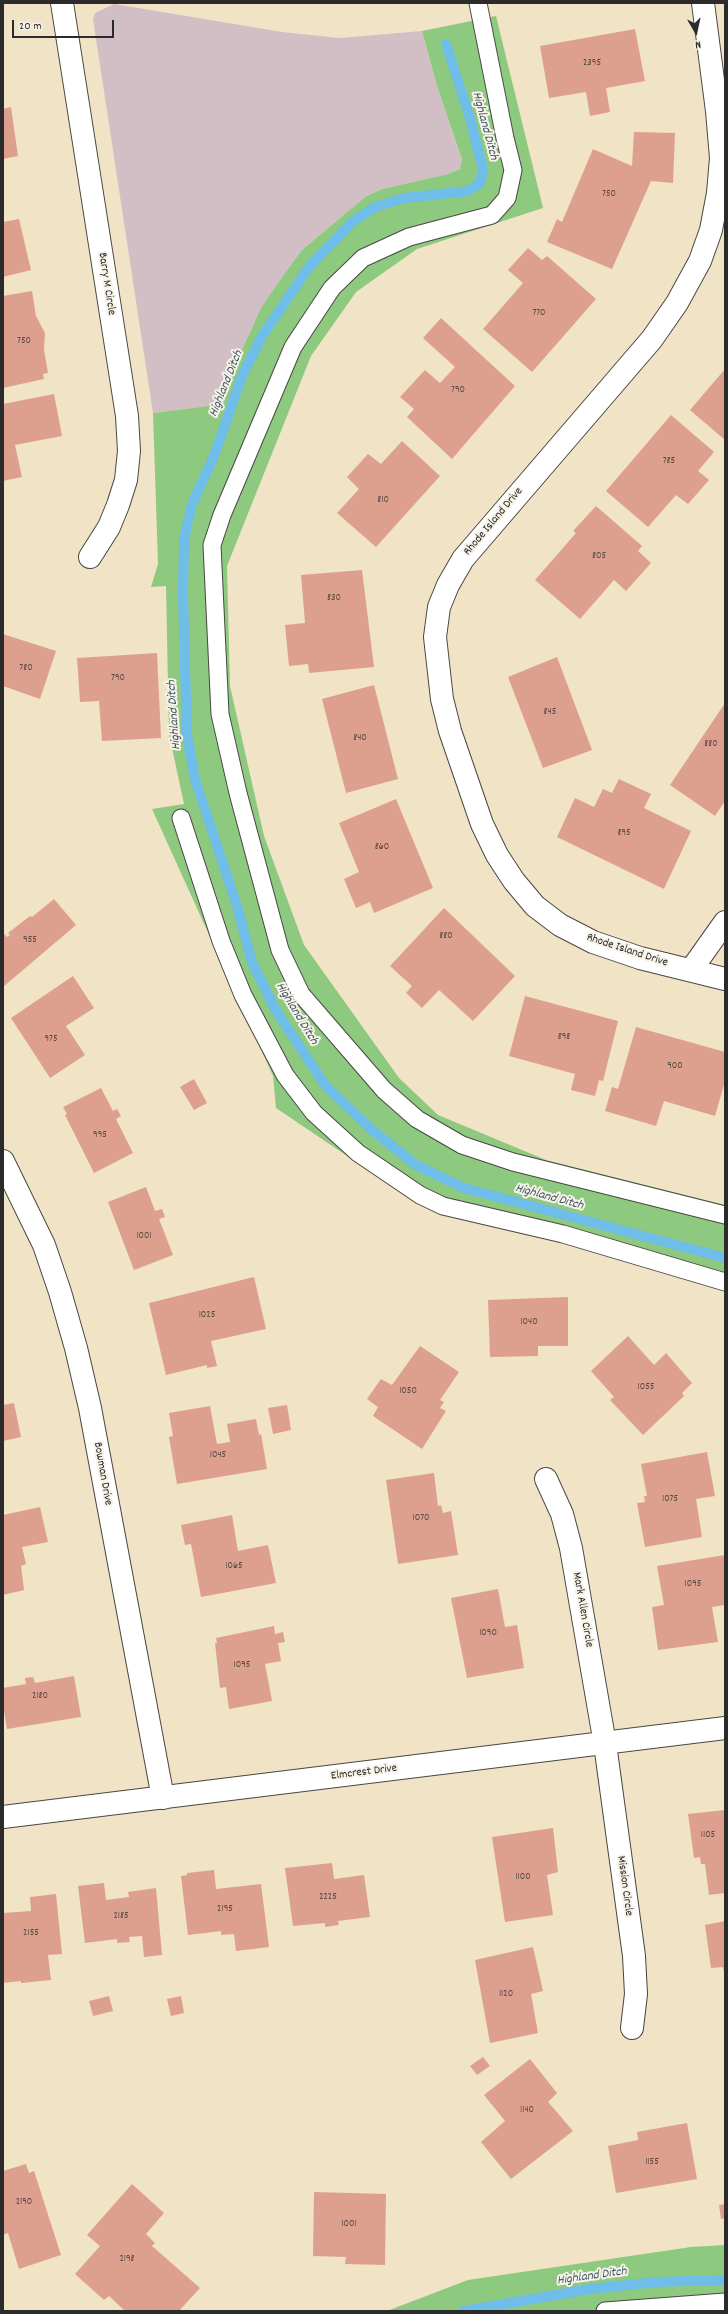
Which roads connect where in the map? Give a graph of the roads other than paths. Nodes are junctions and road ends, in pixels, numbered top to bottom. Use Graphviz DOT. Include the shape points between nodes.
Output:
graph roads {
  1 [pos="62,3"];
  2 [pos="478,3"];
  3 [pos="703,3"];
  4 [pos="90,557"];
  5 [pos="181,818"];
  6 [pos="725,922"];
  7 [pos="691,970"];
  8 [pos="725,979"];
  9 [pos="3,1161"];
  10 [pos="725,1215"];
  11 [pos="725,1282"];
  12 [pos="546,1479"];
  13 [pos="725,1728"];
  14 [pos="605,1744"];
  15 [pos="163,1798"];
  16 [pos="3,1817"];
  17 [pos="632,2028"];
  18 [pos="725,2302"];
  19 [pos="605,2311"];
  1 -- 4 [label="street, Barry M Circle" via="126,416 129,452 126,480 118,506"];
  2 -- 10 [label="lane" via="513,170 507,198 492,216 409,237 363,258 332,288 293,347 222,515 212,545 220,714 238,793 280,950 301,994 384,1090 417,1119 462,1146 513,1162"];
  3 -- 7 [label="street, Rhode Island Drive" via="721,158 711,230 700,261 677,303 652,340 462,559 439,607 435,637 437,666 450,731 482,824 497,855 514,881 535,906 560,925 593,942 640,958"];
  5 -- 11 [label="lane" via="221,942 244,995 282,1068 314,1113 358,1153 420,1195 443,1206 563,1234"];
  6 -- 7 [label="street"];
  7 -- 8 [label="street, Rhode Island Drive"];
  9 -- 15 [label="street, Bowman Drive" via="44,1245 76,1348 90,1408"];
  12 -- 14 [label="street, Mark Allen Circle" via="562,1514 571,1548"];
  13 -- 14 [label="street, Elmcrest Drive"];
  14 -- 15 [label="street, Elmcrest Drive"];
  14 -- 17 [label="street, Mission Circle" via="634,1956 636,1994"];
  15 -- 16 [label="street, Elmcrest Drive"];
  18 -- 19 [label="lane"];
}
